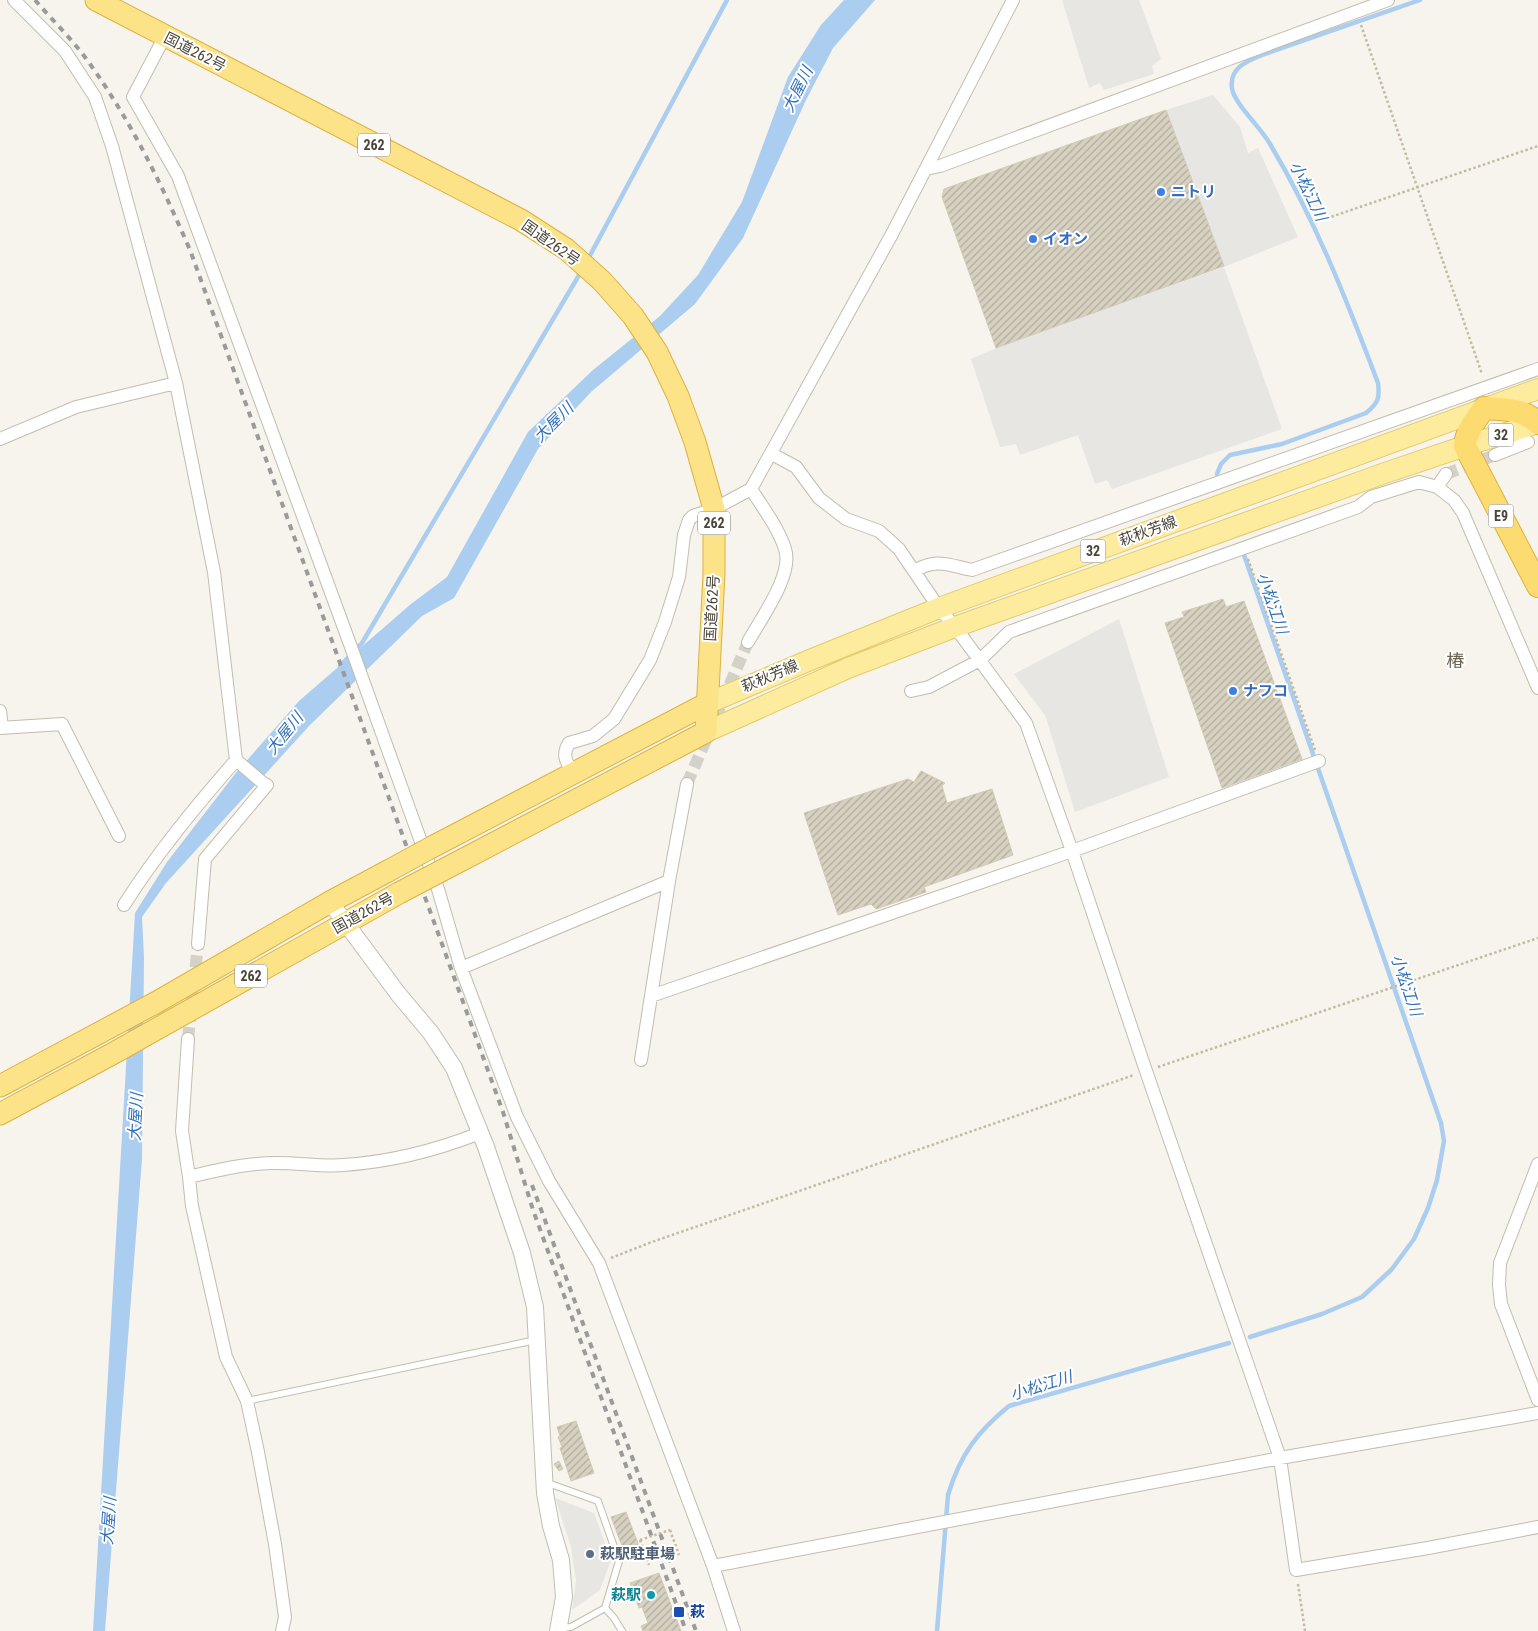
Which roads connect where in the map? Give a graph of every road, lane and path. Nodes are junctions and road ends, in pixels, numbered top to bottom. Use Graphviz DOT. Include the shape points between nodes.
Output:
graph roads {
  1 [pos="14,0"];
  2 [pos="96,0"];
  3 [pos="1013,0"];
  4 [pos="1388,0"];
  5 [pos="1356,11"];
  6 [pos="165,36"];
  7 [pos="1538,146"];
  8 [pos="926,169"];
  9 [pos="1417,187"];
  10 [pos="1322,220"];
  11 [pos="1538,370"];
  12 [pos="176,384"];
  13 [pos="1538,389"];
  14 [pos="1485,398"];
  15 [pos="1535,429"];
  16 [pos="0,440"];
  17 [pos="1464,446"];
  18 [pos="772,454"];
  19 [pos="1495,455"];
  20 [pos="1446,474"];
  21 [pos="1437,487"];
  22 [pos="751,489"];
  23 [pos="714,509"];
  24 [pos="1244,548"];
  25 [pos="914,571"];
  26 [pos="1538,586"];
  27 [pos="939,608"];
  28 [pos="955,627"];
  29 [pos="748,642"];
  30 [pos="980,660"];
  31 [pos="1538,688"];
  32 [pos="911,691"];
  33 [pos="706,704"];
  34 [pos="0,711"];
  35 [pos="1,728"];
  36 [pos="706,732"];
  37 [pos="1319,760"];
  38 [pos="238,762"];
  39 [pos="573,774"];
  40 [pos="687,784"];
  41 [pos="119,836"];
  42 [pos="1072,851"];
  43 [pos="670,875"];
  44 [pos="330,902"];
  45 [pos="124,905"];
  46 [pos="345,922"];
  47 [pos="1538,938"];
  48 [pos="198,944"];
  49 [pos="461,968"];
  50 [pos="651,996"];
  51 [pos="188,1039"];
  52 [pos="641,1060"];
  53 [pos="1146,1071"];
  54 [pos="0,1086"];
  55 [pos="0,1114"];
  56 [pos="480,1133"];
  57 [pos="1538,1164"];
  58 [pos="189,1177"];
  59 [pos="599,1263"];
  60 [pos="538,1340"];
  61 [pos="1538,1400"];
  62 [pos="247,1401"];
  63 [pos="1538,1413"];
  64 [pos="1280,1458"];
  65 [pos="544,1481"];
  66 [pos="1538,1527"];
  67 [pos="678,1555"];
  68 [pos="649,1565"];
  69 [pos="713,1566"];
  70 [pos="1296,1570"];
  71 [pos="604,1608"];
  72 [pos="559,1629"];
  73 [pos="282,1631"];
  74 [pos="622,1631"];
  75 [pos="734,1631"];
  76 [pos="1305,1631"];
  1 -- 12 [label="street" via="65,51 94,97 112,146"];
  2 -- 6 [label="highway, 国道262号 / 262"];
  3 -- 8 [label="street"];
  4 -- 5 [label="street"];
  5 -- 8 [label="street"];
  5 -- 9 [label="path"];
  6 -- 23 [label="highway, 国道262号 / 262" via="520,220 566,249 602,281 633,316 657,352 695,442"];
  6 -- 49 [label="street" via="133,97 178,176 438,889"];
  7 -- 9 [label="path"];
  8 -- 18 [label="street"];
  9 -- 10 [label="path"];
  9 -- 14 [label="path"];
  11 -- 14 [label="street"];
  12 -- 16 [label="street" via="76,406"];
  12 -- 38 [label="street" via="214,572"];
  13 -- 14 [label="main road, 萩秋芳線 / 32"];
  14 -- 15 [label="highway" via="1530,416"];
  14 -- 17 [label="highway"];
  14 -- 25 [label="street" via="972,570 936,562"];
  14 -- 27 [label="main road, 萩秋芳線 / 32"];
  15 -- 17 [label="main road, 萩秋芳線 / 32"];
  15 -- 19 [label="street"];
  17 -- 26 [label="highway, E9"];
  17 -- 28 [label="main road, 萩秋芳線 / 32"];
  18 -- 22 [label="street"];
  18 -- 25 [label="street" via="796,467 819,498 846,519 879,531 899,549"];
  20 -- 21 [label="street"];
  21 -- 24 [label="street" via="1419,482 1371,497 1358,507"];
  21 -- 31 [label="street" via="1454,500 1463,513"];
  22 -- 23 [label="street"];
  22 -- 29 [label="street" via="779,533 786,551 787,567"];
  23 -- 33 [label="highway, 国道262号 / 262" via="714,573"];
  23 -- 39 [label="street" via="689,520 679,578 665,622 650,660 614,719 592,736 569,743 564,750"];
  24 -- 30 [label="street" via="1009,632"];
  24 -- 37 [label="path"];
  25 -- 27 [label="street"];
  27 -- 28 [label="street"];
  27 -- 33 [label="main road, 萩秋芳線 / 32"];
  28 -- 30 [label="street"];
  28 -- 36 [label="main road, 萩秋芳線 / 32" via="848,668"];
  30 -- 32 [label="street" via="929,687"];
  30 -- 42 [label="street" via="1026,723"];
  33 -- 36 [label="highway, 国道262号 / 262"];
  33 -- 39 [label="highway, 国道262号 / 262"];
  34 -- 35 [label="street"];
  35 -- 41 [label="street" via="62,724"];
  36 -- 46 [label="highway, 国道262号 / 262, bridge"];
  37 -- 42 [label="street"];
  38 -- 45 [label="street" via="184,820"];
  38 -- 48 [label="street" via="267,785 204,859"];
  39 -- 44 [label="highway, 国道262号 / 262, bridge"];
  40 -- 43 [label="street"];
  42 -- 50 [label="street"];
  42 -- 53 [label="street"];
  43 -- 49 [label="street" via="669,881"];
  43 -- 50 [label="street"];
  44 -- 46 [label="street"];
  44 -- 54 [label="highway, 国道262号 / 262" via="157,1002"];
  46 -- 55 [label="highway, 国道262号 / 262"];
  46 -- 56 [label="street" via="431,1033 454,1068"];
  47 -- 53 [label="path"];
  49 -- 59 [label="street" via="517,1117 550,1181"];
  50 -- 52 [label="street"];
  51 -- 58 [label="street" via="182,1131"];
  53 -- 59 [label="path"];
  53 -- 64 [label="street"];
  56 -- 58 [label="street" via="452,1144 377,1162 341,1166 273,1162 236,1165"];
  56 -- 60 [label="street" via="522,1253 535,1307"];
  57 -- 61 [label="street" via="1500,1263 1500,1285 1502,1304"];
  58 -- 62 [label="street" via="192,1206 226,1357"];
  59 -- 69 [label="street"];
  60 -- 62 [label="lane"];
  60 -- 65 [label="street"];
  62 -- 73 [label="street" via="275,1544 285,1617"];
  63 -- 64 [label="street"];
  64 -- 69 [label="street"];
  64 -- 70 [label="street"];
  65 -- 71 [label="lane" via="598,1501 619,1561"];
  65 -- 72 [label="street" via="551,1526 562,1560 564,1596"];
  66 -- 70 [label="street"];
  67 -- 68 [label="path, bridge" via="670,1530 640,1540"];
  69 -- 75 [label="street"];
  70 -- 76 [label="path"];
  71 -- 72 [label="lane" via="571,1627"];
  71 -- 74 [label="lane"];
}
